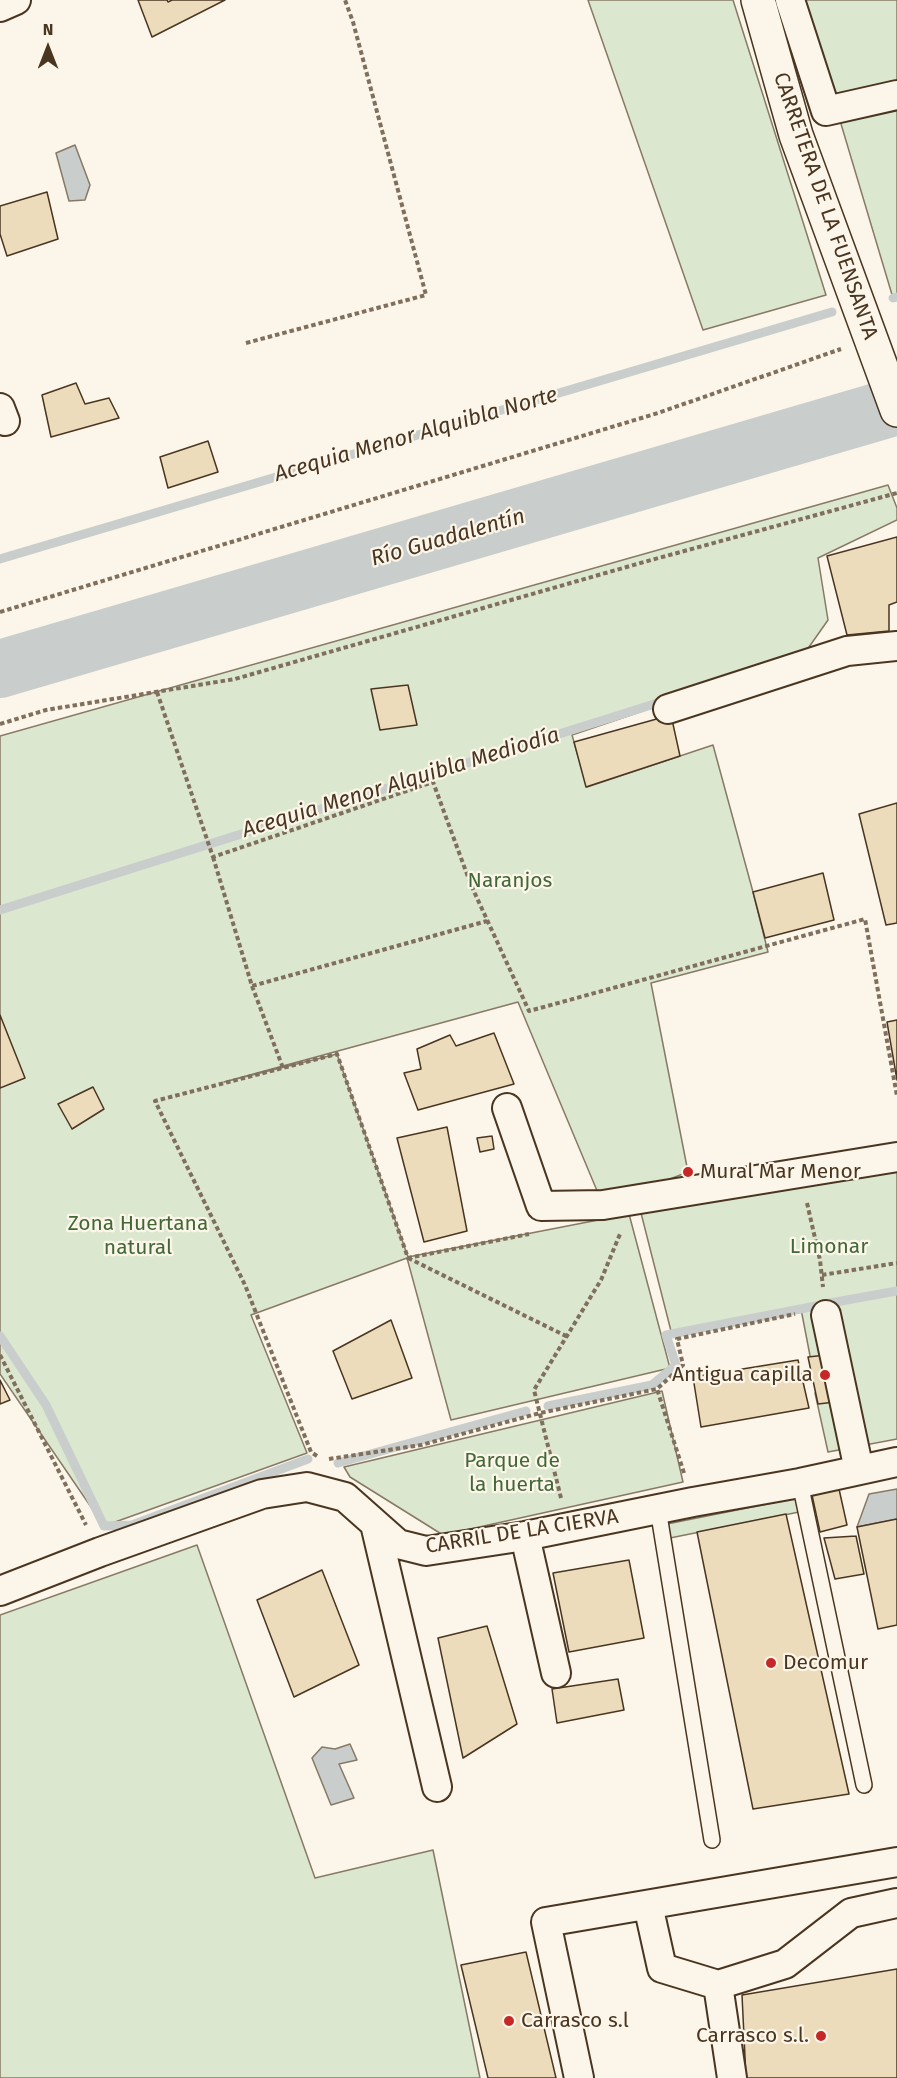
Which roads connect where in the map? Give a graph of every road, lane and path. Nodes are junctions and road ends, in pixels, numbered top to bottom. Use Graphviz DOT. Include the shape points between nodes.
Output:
graph roads {
  1 [pos="16,0"];
  2 [pos="345,0"];
  3 [pos="758,0"];
  4 [pos="790,0"];
  5 [pos="0,7"];
  6 [pos="897,95"];
  7 [pos="246,343"];
  8 [pos="875,349"];
  9 [pos="897,410"];
  10 [pos="897,494"];
  11 [pos="0,612"];
  12 [pos="897,646"];
  13 [pos="157,692"];
  14 [pos="668,709"];
  15 [pos="0,724"];
  16 [pos="213,857"];
  17 [pos="487,921"];
  18 [pos="252,986"];
  19 [pos="283,1068"];
  20 [pos="897,1096"];
  21 [pos="507,1108"];
  22 [pos="897,1157"];
  23 [pos="800,1173"];
  24 [pos="633,1200"];
  25 [pos="536,1233"];
  26 [pos="408,1257"];
  27 [pos="897,1263"];
  28 [pos="822,1275"];
  29 [pos="826,1311"];
  30 [pos="568,1337"];
  31 [pos="0,1355"];
  32 [pos="657,1389"];
  33 [pos="540,1413"];
  34 [pos="897,1462"];
  35 [pos="859,1470"];
  36 [pos="800,1483"];
  37 [pos="693,1502"];
  38 [pos="658,1509"];
  39 [pos="375,1524"];
  40 [pos="570,1527"];
  41 [pos="525,1536"];
  42 [pos="100,1552"];
  43 [pos="0,1591"];
  44 [pos="556,1673"];
  45 [pos="864,1785"];
  46 [pos="437,1787"];
  47 [pos="712,1840"];
  48 [pos="897,1862"];
  49 [pos="897,1903"];
  50 [pos="648,1905"];
  51 [pos="718,1985"];
  52 [pos="579,2078"];
  53 [pos="732,2078"];
  1 -- 5 [label="street"];
  2 -- 7 [label="path" via="426,295"];
  3 -- 8 [label="main road, CARRETERA DE LA FUENSANTA" via="796,135"];
  4 -- 6 [label="street" via="826,111"];
  8 -- 9 [label="main road, CARRETERA DE LA FUENSANTA"];
  8 -- 11 [label="path"];
  10 -- 13 [label="path" via="235,679"];
  12 -- 14 [label="street" via="847,651"];
  13 -- 15 [label="path" via="46,710"];
  13 -- 16 [label="path"];
  16 -- 17 [label="path" via="433,782"];
  16 -- 18 [label="path"];
  17 -- 18 [label="path"];
  17 -- 20 [label="path" via="529,1011 865,919"];
  18 -- 19 [label="path"];
  19 -- 26 [label="path" via="337,1054"];
  19 -- 33 [label="path" via="155,1101 245,1285 311,1452 323,1460 422,1445"];
  21 -- 24 [label="street" via="541,1206 603,1205"];
  22 -- 23 [label="street"];
  23 -- 24 [label="street"];
  23 -- 28 [label="path"];
  24 -- 30 [label="path" via="601,1280"];
  25 -- 26 [label="path"];
  26 -- 30 [label="path"];
  27 -- 28 [label="path"];
  28 -- 29 [label="path"];
  29 -- 32 [label="path" via="677,1339 683,1365"];
  29 -- 35 [label="street"];
  30 -- 33 [label="path" via="534,1390"];
  31 -- 42 [label="path"];
  32 -- 33 [label="path"];
  32 -- 37 [label="path"];
  33 -- 40 [label="path"];
  34 -- 35 [label="street, CARRIL DE LA CIERVA"];
  35 -- 36 [label="street, CARRIL DE LA CIERVA"];
  36 -- 37 [label="street, CARRIL DE LA CIERVA"];
  36 -- 45 [label="lane"];
  37 -- 38 [label="street, CARRIL DE LA CIERVA"];
  38 -- 40 [label="street, CARRIL DE LA CIERVA"];
  38 -- 47 [label="lane"];
  39 -- 41 [label="street, CARRIL DE LA CIERVA" via="398,1544 426,1551"];
  39 -- 42 [label="street, CARRIL DE LA CIERVA" via="345,1497 306,1487 262,1494"];
  39 -- 46 [label="street"];
  40 -- 41 [label="street, CARRIL DE LA CIERVA"];
  41 -- 44 [label="street"];
  42 -- 43 [label="street, CARRIL DE LA CIERVA"];
  48 -- 50 [label="street"];
  49 -- 51 [label="street" via="851,1912 785,1964"];
  50 -- 51 [label="street" via="662,1968"];
  50 -- 52 [label="street" via="546,1922"];
  51 -- 53 [label="street"];
}
